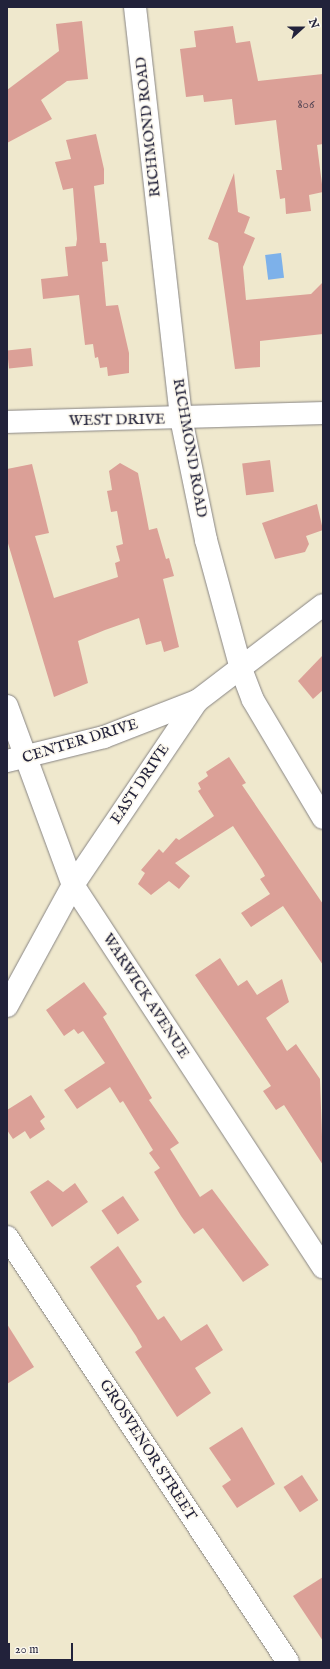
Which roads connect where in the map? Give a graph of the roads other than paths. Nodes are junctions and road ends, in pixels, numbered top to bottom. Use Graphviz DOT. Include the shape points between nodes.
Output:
graph roads {
  1 [pos="135,7"];
  2 [pos="323,413"];
  3 [pos="181,418"];
  4 [pos="7,422"];
  5 [pos="323,605"];
  6 [pos="241,669"];
  7 [pos="197,701"];
  8 [pos="7,706"];
  9 [pos="16,760"];
  10 [pos="323,818"];
  11 [pos="73,885"];
  12 [pos="7,1006"];
  13 [pos="7,1237"];
  14 [pos="323,1267"];
  15 [pos="288,1662"];
  1 -- 3 [label="street, RICHMOND ROAD"];
  2 -- 3 [label="street, WEST DRIVE"];
  3 -- 4 [label="street, WEST DRIVE"];
  3 -- 6 [label="street, RICHMOND ROAD" via="206,540"];
  5 -- 6 [label="street, EAST DRIVE"];
  6 -- 7 [label="street, EAST DRIVE"];
  6 -- 10 [label="street, RICHMOND ROAD" via="253,700"];
  7 -- 9 [label="street, CENTER DRIVE" via="104,737"];
  7 -- 11 [label="street, EAST DRIVE"];
  8 -- 9 [label="street, WARWICK AVENUE"];
  9 -- 11 [label="street, WARWICK AVENUE"];
  11 -- 12 [label="street, EAST DRIVE"];
  11 -- 14 [label="street, WARWICK AVENUE"];
  13 -- 15 [label="street, GROSVENOR STREET"];
}
